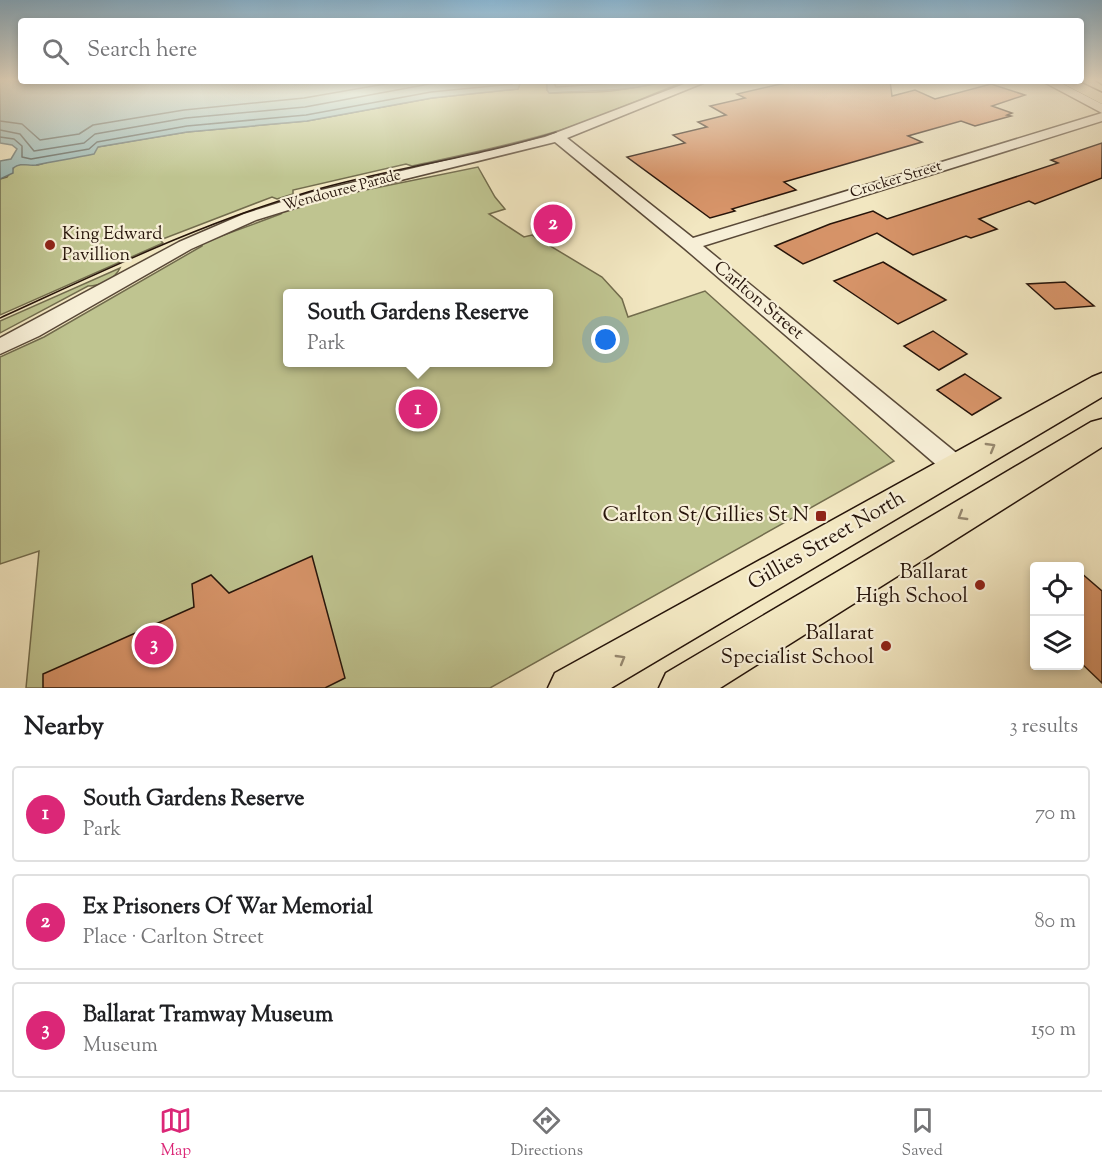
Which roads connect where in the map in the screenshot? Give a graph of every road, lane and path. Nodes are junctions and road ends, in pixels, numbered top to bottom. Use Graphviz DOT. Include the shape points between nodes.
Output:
graph roads {
  1 [pos="623,112"];
  2 [pos="1102,117"];
  3 [pos="558,138"];
  4 [pos="690,244"];
  5 [pos="0,347"];
  6 [pos="1096,395"];
  7 [pos="1102,431"];
  8 [pos="956,467"];
  9 [pos="570,688"];
  10 [pos="681,688"];
  1 -- 3 [label="street, Wendouree Parade"];
  2 -- 4 [label="street, Crocker Street"];
  3 -- 4 [label="street, Carlton Street"];
  3 -- 5 [label="street, Wendouree Parade" via="317,195 248,218 167,254"];
  4 -- 8 [label="street, Carlton Street"];
  8 -- 6 [label="main road, Gillies Street North, one-way"];
  7 -- 10 [label="main road, one-way"];
  9 -- 8 [label="main road, Gillies Street North, one-way"];
}
